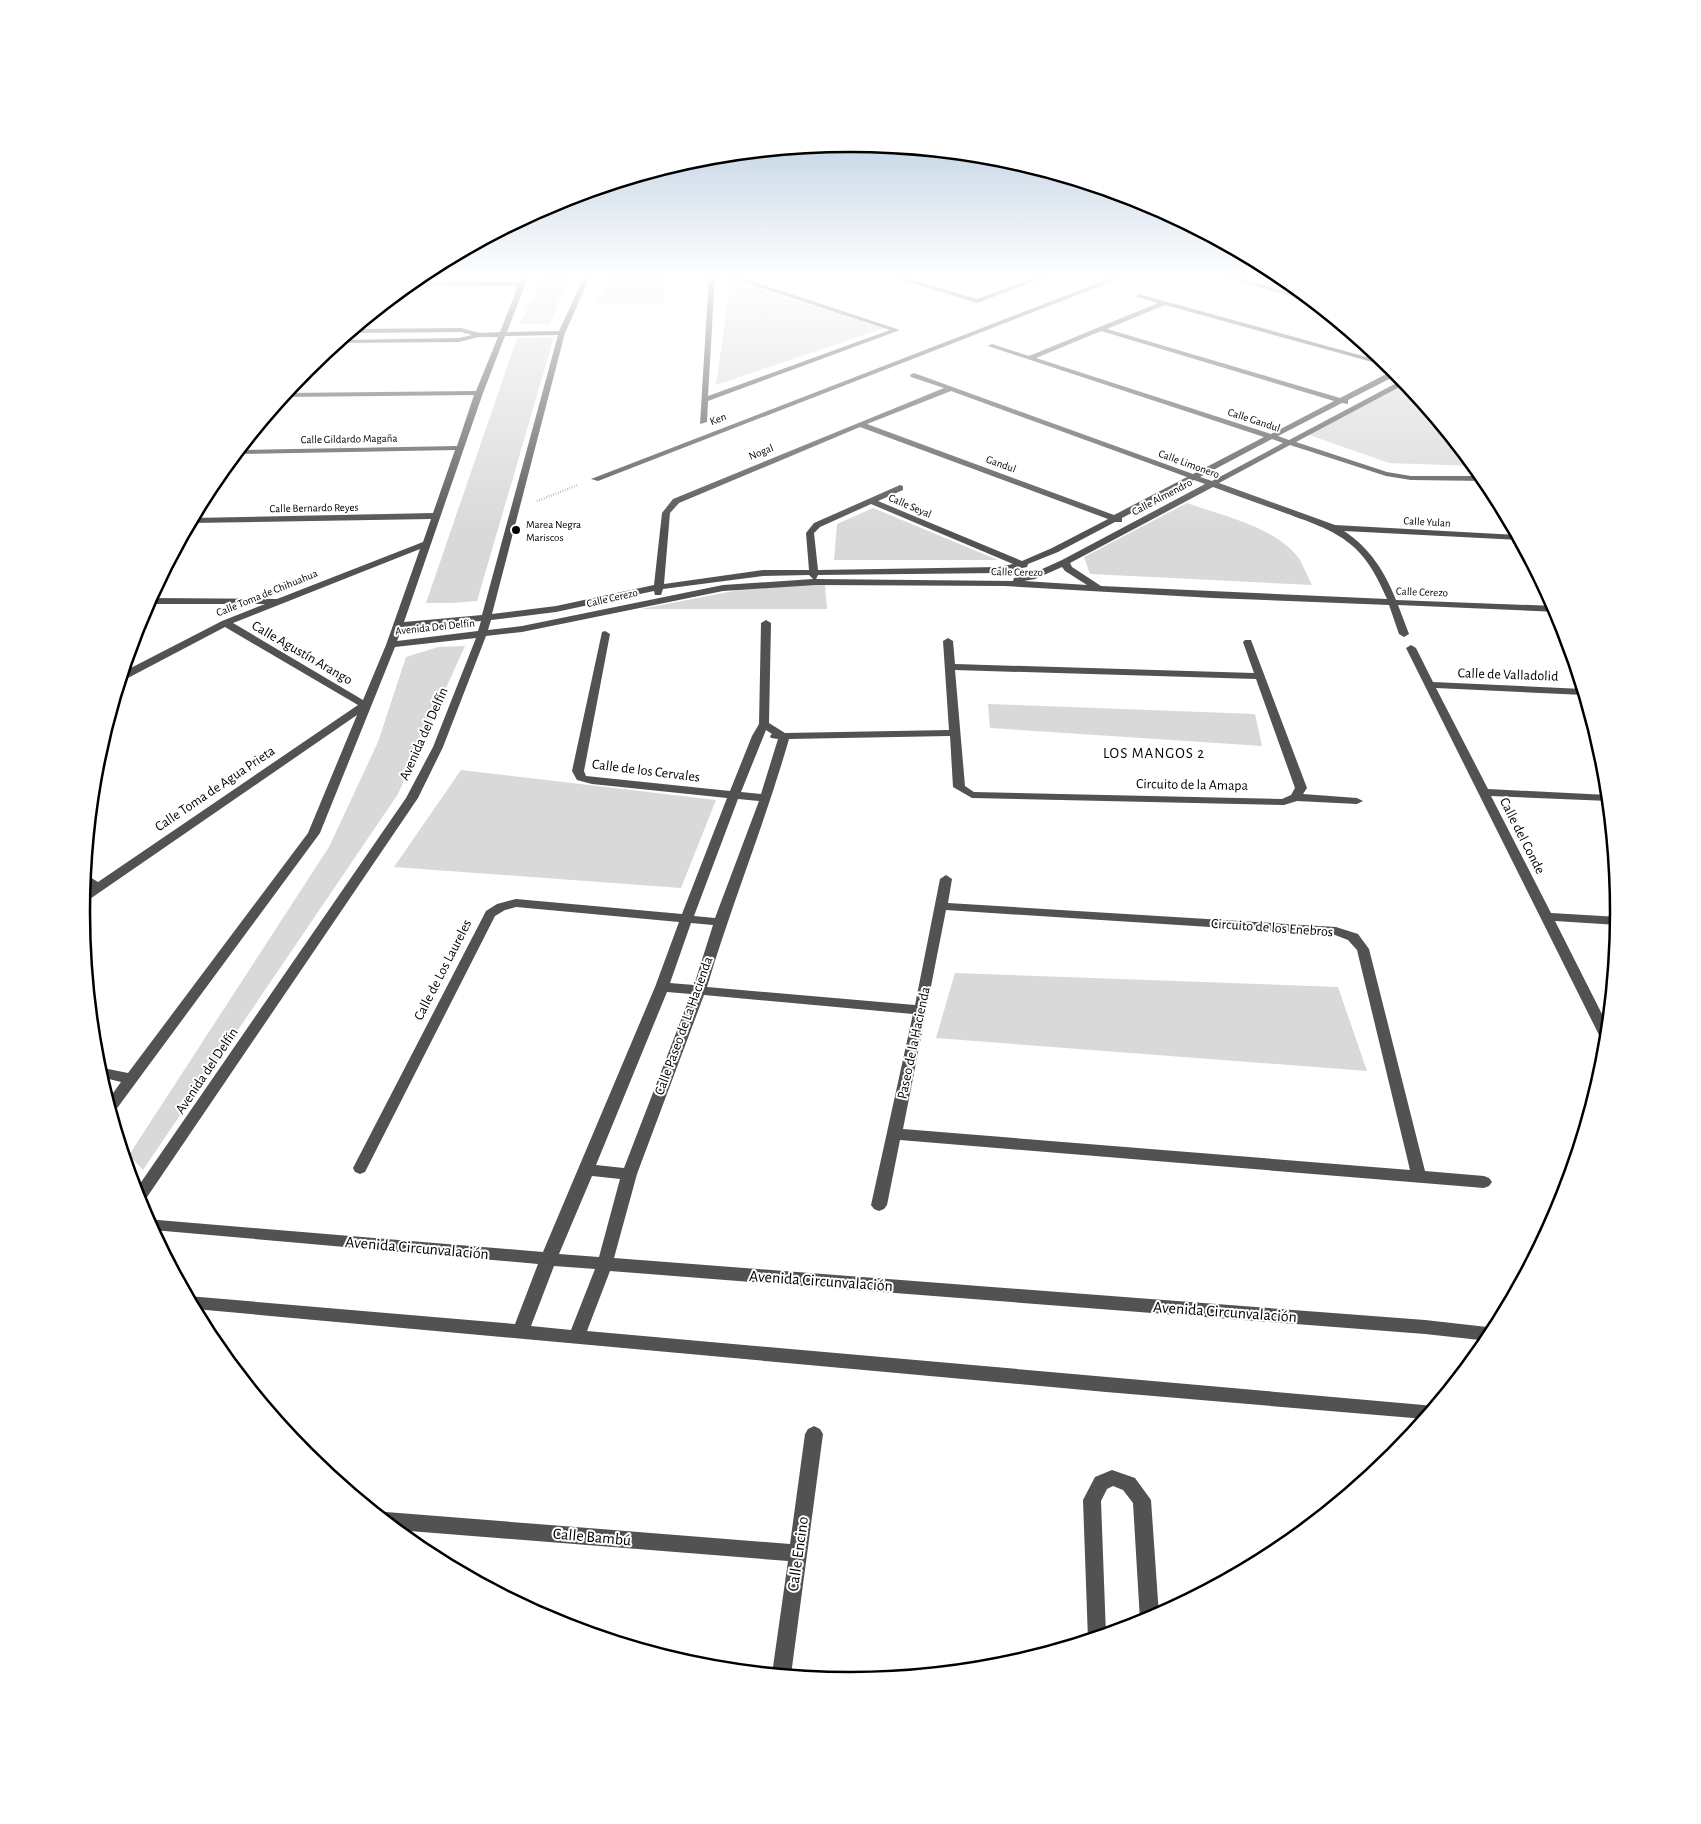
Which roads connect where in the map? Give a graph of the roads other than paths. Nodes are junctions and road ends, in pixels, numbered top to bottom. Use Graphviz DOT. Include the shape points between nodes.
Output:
graph roads {
  1 [pos="493,360"];
  2 [pos="555,360"];
  3 [pos="707,360"];
  4 [pos="814,360"];
  5 [pos="904,360"];
  6 [pos="1036,360"];
  7 [pos="1205,360"];
  8 [pos="914,376"];
  9 [pos="1390,376"];
  10 [pos="1398,385"];
  11 [pos="952,388"];
  12 [pos="479,393"];
  13 [pos="293,396"];
  14 [pos="704,400"];
  15 [pos="1341,401"];
  16 [pos="1359,405"];
  17 [pos="703,422"];
  18 [pos="860,424"];
  19 [pos="1269,437"];
  20 [pos="1287,443"];
  21 [pos="460,448"];
  22 [pos="245,452"];
  23 [pos="1192,477"];
  24 [pos="595,479"];
  25 [pos="1476,479"];
  26 [pos="1211,484"];
  27 [pos="900,488"];
  28 [pos="870,501"];
  29 [pos="437,516"];
  30 [pos="1114,518"];
  31 [pos="198,522"];
  32 [pos="1133,525"];
  33 [pos="1334,528"];
  34 [pos="1512,538"];
  35 [pos="427,543"];
  36 [pos="1065,562"];
  37 [pos="1024,565"];
  38 [pos="999,570"];
  39 [pos="813,571"];
  40 [pos="816,582"];
  41 [pos="1005,583"];
  42 [pos="659,587"];
  43 [pos="1101,589"];
  44 [pos="280,601"];
  45 [pos="657,601"];
  46 [pos="156,602"];
  47 [pos="1393,603"];
  48 [pos="1548,609"];
  49 [pos="486,618"];
  50 [pos="766,623"];
  51 [pos="225,624"];
  52 [pos="397,626"];
  53 [pos="605,634"];
  54 [pos="1404,634"];
  55 [pos="482,635"];
  56 [pos="948,641"];
  57 [pos="1248,642"];
  58 [pos="391,645"];
  59 [pos="1411,648"];
  60 [pos="951,667"];
  61 [pos="128,674"];
  62 [pos="1259,676"];
  63 [pos="1431,685"];
  64 [pos="1578,692"];
  65 [pos="365,705"];
  66 [pos="764,724"];
  67 [pos="955,733"];
  68 [pos="757,736"];
  69 [pos="784,737"];
  70 [pos="1483,792"];
  71 [pos="734,796"];
  72 [pos="1295,797"];
  73 [pos="766,798"];
  74 [pos="1602,798"];
  75 [pos="1357,801"];
  76 [pos="946,879"];
  77 [pos="91,883"];
  78 [pos="98,888"];
  79 [pos="91,893"];
  80 [pos="942,906"];
  81 [pos="1546,917"];
  82 [pos="686,919"];
  83 [pos="1611,921"];
  84 [pos="720,922"];
  85 [pos="662,987"];
  86 [pos="699,990"];
  87 [pos="922,1010"];
  88 [pos="1602,1025"];
  89 [pos="108,1074"];
  90 [pos="131,1079"];
  91 [pos="114,1101"];
  92 [pos="895,1134"];
  93 [pos="360,1168"];
  94 [pos="587,1170"];
  95 [pos="629,1174"];
  96 [pos="1419,1177"];
  97 [pos="1484,1182"];
  98 [pos="143,1191"];
  99 [pos="879,1205"];
  100 [pos="158,1225"];
  101 [pos="548,1260"];
  102 [pos="606,1264"];
  103 [pos="198,1303"];
  104 [pos="520,1332"];
  105 [pos="1484,1333"];
  106 [pos="577,1336"];
  107 [pos="1423,1411"];
  108 [pos="814,1434"];
  109 [pos="398,1522"];
  110 [pos="798,1554"];
  111 [pos="1149,1612"];
  112 [pos="1096,1632"];
  113 [pos="783,1669"];
  1 -- 12 [label="street, Avenida del Delfín"];
  2 -- 49 [label="street, Avenida del Delfín"];
  3 -- 14 [label="street"];
  4 -- 14 [label="street"];
  5 -- 24 [label="street, Ken"];
  6 -- 19 [label="street, Calle Gandul"];
  7 -- 15 [label="street"];
  8 -- 11 [label="street, Calle Limonero"];
  9 -- 15 [label="street, Calle Almendro"];
  10 -- 16 [label="street, Calle Almendro"];
  11 -- 18 [label="street, Nogal"];
  11 -- 23 [label="street, Calle Limonero"];
  12 -- 13 [label="street"];
  12 -- 21 [label="street, Avenida del Delfín"];
  14 -- 17 [label="street"];
  15 -- 16 [label="street"];
  15 -- 19 [label="street, Calle Almendro"];
  16 -- 20 [label="street, Calle Almendro"];
  18 -- 30 [label="street, Gandul"];
  18 -- 42 [label="street, Nogal" via="676,501 666,513"];
  19 -- 20 [label="street, Calle Gandul"];
  19 -- 23 [label="street, Calle Almendro"];
  20 -- 25 [label="street, Calle Gandul" via="1386,474 1411,478"];
  20 -- 26 [label="street, Calle Almendro"];
  21 -- 22 [label="street, Calle Gildardo Magaña"];
  21 -- 29 [label="street, Avenida del Delfín"];
  23 -- 26 [label="street, Calle Limonero"];
  23 -- 30 [label="street, Calle Almendro"];
  26 -- 32 [label="street, Calle Almendro"];
  26 -- 33 [label="street, Calle Limonero"];
  27 -- 28 [label="street"];
  28 -- 37 [label="street, Calle Seyal"];
  28 -- 39 [label="street, Calle Seyal" via="818,525 810,533"];
  29 -- 31 [label="street, Calle Bernardo Reyes"];
  29 -- 35 [label="street, Avenida del Delfín"];
  30 -- 32 [label="street, Gandul"];
  30 -- 37 [label="street, Calle Almendro"];
  32 -- 36 [label="street, Calle Almendro"];
  33 -- 34 [label="street, Calle Yulan"];
  33 -- 47 [label="street, Calle Limonero" via="1357,545 1375,566"];
  35 -- 44 [label="street, Calle Toma de Chihuahua"];
  35 -- 52 [label="street, Avenida del Delfín"];
  36 -- 41 [label="street, Calle Almendro"];
  36 -- 43 [label="street" via="1073,573"];
  37 -- 38 [label="street, Calle Almendro"];
  38 -- 39 [label="street, Calle Cerezo"];
  39 -- 40 [label="street, Calle Seyal"];
  39 -- 42 [label="street, Calle Cerezo" via="726,577"];
  40 -- 41 [label="street, Calle Cerezo"];
  40 -- 45 [label="street, Calle Cerezo" via="724,588"];
  41 -- 43 [label="street, Calle Cerezo"];
  42 -- 45 [label="street, Nogal"];
  42 -- 49 [label="street, Calle Cerezo" via="556,609"];
  43 -- 47 [label="street, Calle Cerezo"];
  44 -- 46 [label="street, Calle Agustín Arango"];
  44 -- 51 [label="street, Calle Toma de Chihuahua"];
  45 -- 55 [label="street, Calle Cerezo"];
  47 -- 48 [label="street, Calle Cerezo"];
  47 -- 54 [label="street, Calle Limonero"];
  49 -- 52 [label="street, Avenida Del Delfín"];
  49 -- 55 [label="street, Avenida del Delfín"];
  50 -- 66 [label="street"];
  51 -- 61 [label="street, Calle Toma de Chihuahua"];
  51 -- 65 [label="street, Calle Agustín Arango"];
  52 -- 58 [label="street, Avenida del Delfín"];
  53 -- 71 [label="street, Calle de los Cervales" via="578,771 581,778"];
  55 -- 58 [label="street, Avenida Del Delfín"];
  55 -- 98 [label="street, Avenida del Delfín" via="438,747 412,798"];
  56 -- 60 [label="street"];
  57 -- 62 [label="street"];
  58 -- 65 [label="street, Avenida del Delfín"];
  59 -- 63 [label="street, Calle del Conde"];
  60 -- 62 [label="street"];
  60 -- 67 [label="street"];
  62 -- 72 [label="street" via="1302,788"];
  63 -- 64 [label="street, Calle de Valladolid"];
  63 -- 70 [label="street, Calle del Conde"];
  65 -- 78 [label="street, Calle Toma de Agua Prieta"];
  65 -- 90 [label="street, Avenida del Delfín" via="314,834"];
  66 -- 68 [label="street"];
  66 -- 69 [label="street"];
  67 -- 69 [label="street"];
  67 -- 72 [label="street, Circuito de la Amapa" via="959,787 972,795 1284,802"];
  68 -- 69 [label="street"];
  68 -- 71 [label="street"];
  69 -- 73 [label="street, Calle Paseo de La Hacienda"];
  70 -- 74 [label="street"];
  70 -- 81 [label="street, Calle del Conde"];
  71 -- 73 [label="street"];
  71 -- 82 [label="street"];
  72 -- 75 [label="street, Circuito de la Amapa"];
  73 -- 84 [label="street, Calle Paseo de La Hacienda"];
  76 -- 80 [label="street, Paseo de la Hacienda"];
  77 -- 78 [label="street"];
  78 -- 79 [label="street, Calle Toma de Agua Prieta"];
  80 -- 87 [label="street, Paseo de la Hacienda"];
  80 -- 96 [label="street, Circuito de los Enebros" via="1336,931 1353,937 1363,949"];
  81 -- 83 [label="street"];
  81 -- 88 [label="street, Calle del Conde"];
  82 -- 84 [label="street, Calle de Los Laureles"];
  82 -- 85 [label="street"];
  82 -- 93 [label="street, Calle de Los Laureles" via="516,903 490,914"];
  84 -- 86 [label="street, Calle Paseo de La Hacienda"];
  85 -- 86 [label="street"];
  85 -- 94 [label="street"];
  86 -- 87 [label="street"];
  86 -- 95 [label="street, Calle Paseo de La Hacienda"];
  87 -- 92 [label="street, Paseo de la Hacienda"];
  89 -- 90 [label="street"];
  90 -- 91 [label="street, Avenida del Delfín"];
  92 -- 96 [label="street"];
  92 -- 99 [label="street, Paseo de la Hacienda"];
  94 -- 95 [label="street"];
  94 -- 101 [label="street"];
  95 -- 102 [label="street, Calle Paseo de La Hacienda"];
  96 -- 97 [label="street"];
  100 -- 101 [label="street, Avenida Circunvalación"];
  101 -- 102 [label="street, Avenida Circunvalación"];
  101 -- 104 [label="street"];
  102 -- 105 [label="street, Avenida Circunvalación"];
  102 -- 106 [label="street, Calle Paseo de La Hacienda"];
  103 -- 104 [label="street"];
  104 -- 106 [label="street"];
  106 -- 107 [label="street" via="1106,1386"];
  108 -- 110 [label="street, Calle Encino"];
  109 -- 110 [label="street, Calle Bambú"];
  110 -- 113 [label="street, Calle Encino"];
  111 -- 112 [label="street" via="1142,1500 1129,1484 1112,1478 1101,1483 1092,1500"];
}
